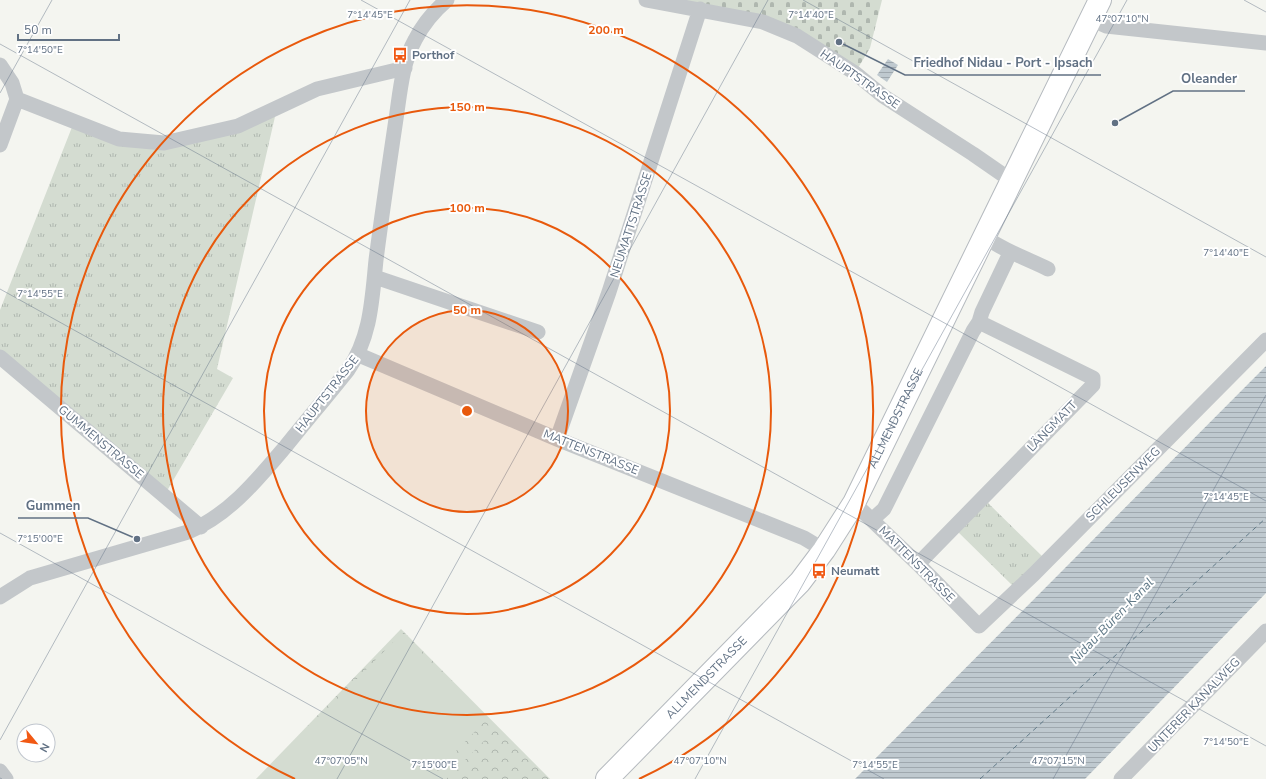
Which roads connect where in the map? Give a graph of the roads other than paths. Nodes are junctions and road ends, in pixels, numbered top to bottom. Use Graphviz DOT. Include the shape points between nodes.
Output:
graph roads {
  1 [pos="447,0"];
  2 [pos="646,0"];
  3 [pos="1100,0"];
  4 [pos="700,9"];
  5 [pos="1090,19"];
  6 [pos="1266,43"];
  7 [pos="0,65"];
  8 [pos="406,68"];
  9 [pos="17,99"];
  10 [pos="0,144"];
  11 [pos="1012,181"];
  12 [pos="985,237"];
  13 [pos="1010,253"];
  14 [pos="1048,269"];
  15 [pos="375,277"];
  16 [pos="979,322"];
  17 [pos="538,332"];
  18 [pos="1266,340"];
  19 [pos="358,355"];
  20 [pos="0,357"];
  21 [pos="557,439"];
  22 [pos="854,503"];
  23 [pos="873,519"];
  24 [pos="201,527"];
  25 [pos="824,550"];
  26 [pos="918,564"];
  27 [pos="0,597"];
  28 [pos="979,626"];
  29 [pos="1266,631"];
  30 [pos="0,770"];
  31 [pos="6,779"];
  32 [pos="607,779"];
  33 [pos="1121,779"];
  1 -- 8 [label="street, HAUPTSTRASSE" via="435,10 414,40"];
  2 -- 4 [label="street, HAUPTSTRASSE"];
  3 -- 5 [label="main road, ALLMENDSTRASSE"];
  4 -- 11 [label="street, HAUPTSTRASSE" via="763,22 797,36"];
  4 -- 21 [label="street, NEUMATTSTRASSE" via="609,292"];
  5 -- 6 [label="street" via="1106,26"];
  5 -- 11 [label="main road, ALLMENDSTRASSE"];
  7 -- 9 [label="street" via="12,83"];
  8 -- 9 [label="street" via="317,89 238,126 164,143 119,139"];
  8 -- 15 [label="street, HAUPTSTRASSE" via="382,211"];
  9 -- 10 [label="street"];
  11 -- 12 [label="main road, ALLMENDSTRASSE"];
  12 -- 13 [label="street"];
  12 -- 22 [label="main road, ALLMENDSTRASSE"];
  13 -- 14 [label="street"];
  13 -- 16 [label="street"];
  15 -- 17 [label="street"];
  15 -- 19 [label="street, HAUPTSTRASSE" via="370,316"];
  16 -- 23 [label="street" via="884,509"];
  16 -- 26 [label="street, LÄNGMATT" via="1093,378 1093,385"];
  18 -- 28 [label="street, SCHLEUSENWEG"];
  19 -- 21 [label="street, MATTENSTRASSE"];
  19 -- 24 [label="street, HAUPTSTRASSE" via="251,487 221,514"];
  20 -- 24 [label="street, GUMMENSTRASSE"];
  21 -- 25 [label="street, MATTENSTRASSE" via="804,538"];
  22 -- 23 [label="street, MATTENSTRASSE"];
  22 -- 25 [label="main road, ALLMENDSTRASSE"];
  23 -- 26 [label="street, MATTENSTRASSE"];
  24 -- 27 [label="street, HAUPTSTRASSE" via="30,578"];
  25 -- 32 [label="main road, ALLMENDSTRASSE" via="800,582"];
  26 -- 28 [label="street, MATTENSTRASSE"];
  29 -- 33 [label="street, UNTERER KANALWEG"];
  30 -- 31 [label="street"];
}
